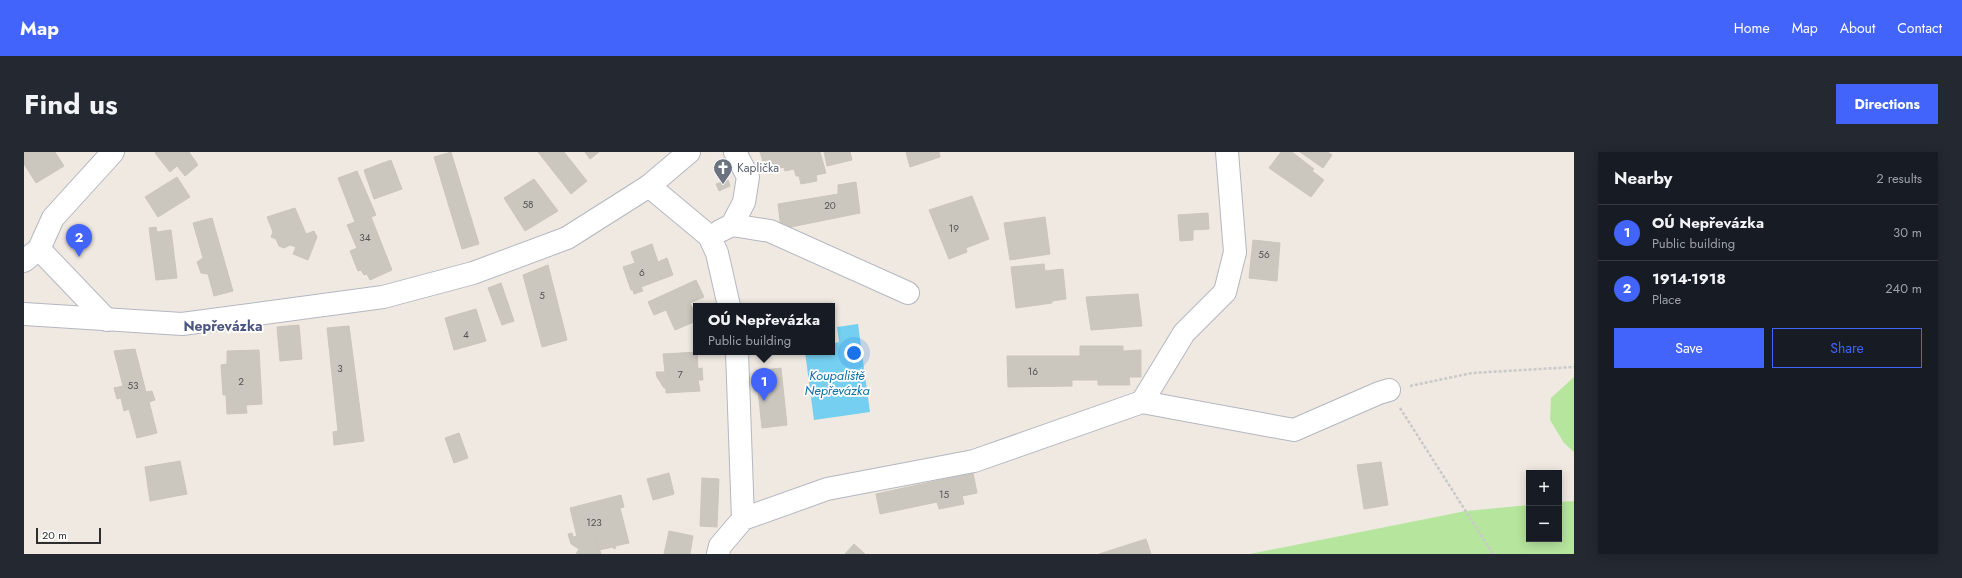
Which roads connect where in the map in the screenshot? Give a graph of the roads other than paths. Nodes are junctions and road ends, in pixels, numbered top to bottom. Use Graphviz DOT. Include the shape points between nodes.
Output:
graph roads {
  1 [pos="113,152"];
  2 [pos="689,152"];
  3 [pos="735,152"];
  4 [pos="1227,152"];
  5 [pos="649,186"];
  6 [pos="732,225"];
  7 [pos="709,236"];
  8 [pos="32,255"];
  9 [pos="908,293"];
  10 [pos="728,303"];
  11 [pos="24,314"];
  12 [pos="107,320"];
  13 [pos="737,355"];
  14 [pos="1389,390"];
  15 [pos="1142,402"];
  16 [pos="743,520"];
  17 [pos="718,554"];
  1 -- 8 [label="street" via="53,218"];
  2 -- 5 [label="street"];
  3 -- 6 [label="street" via="748,177 744,202"];
  4 -- 15 [label="street" via="1235,252 1225,292 1184,333"];
  5 -- 7 [label="street"];
  5 -- 12 [label="street" via="567,238 473,273 383,297 182,324"];
  6 -- 7 [label="street"];
  6 -- 9 [label="street" via="770,231"];
  7 -- 10 [label="street" via="717,253"];
  8 -- 12 [label="street"];
  11 -- 12 [label="street"];
  13 -- 16 [label="street"];
  14 -- 15 [label="street" via="1379,392 1294,430"];
  15 -- 16 [label="street" via="974,461 827,489"];
  16 -- 17 [label="street" via="720,546"];
}
